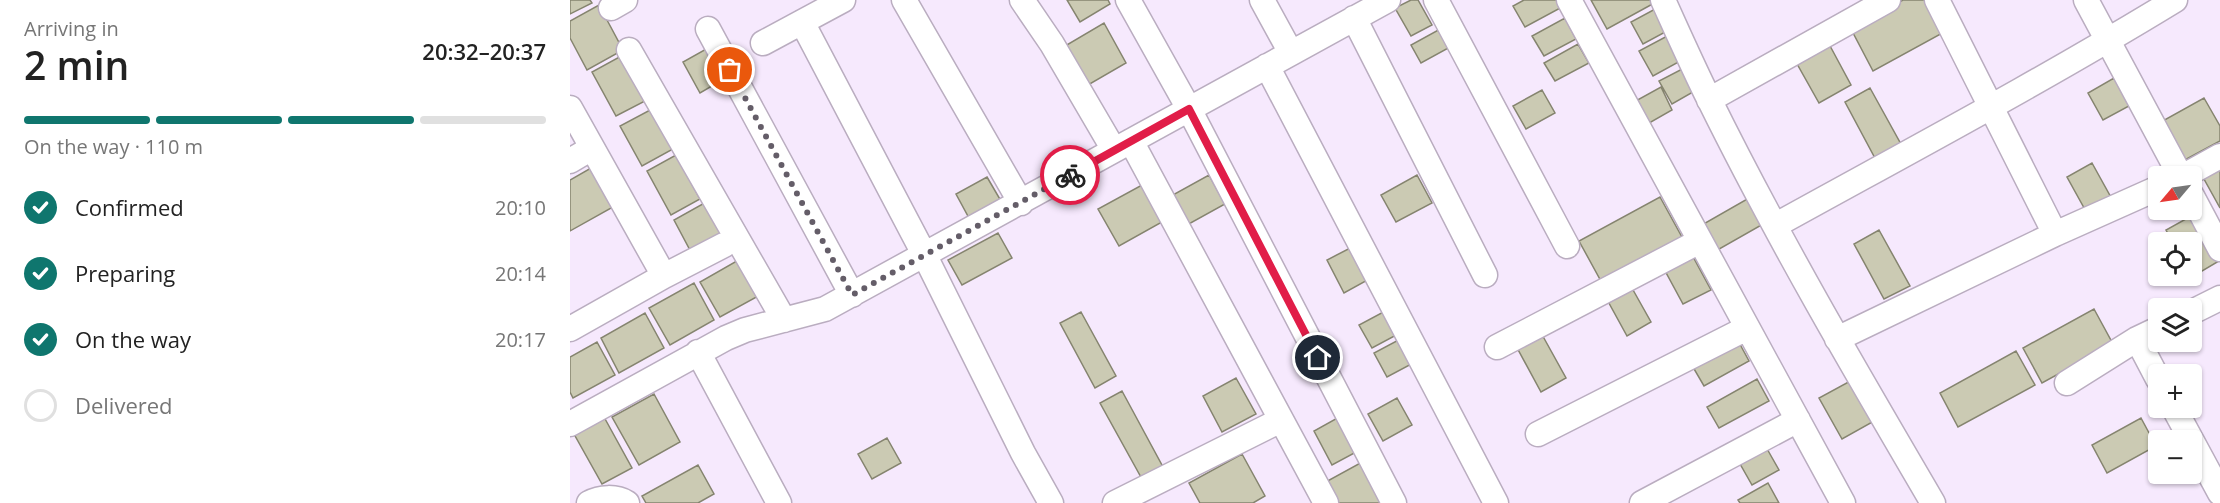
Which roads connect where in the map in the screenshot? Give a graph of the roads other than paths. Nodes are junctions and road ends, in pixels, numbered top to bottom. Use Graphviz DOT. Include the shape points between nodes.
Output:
graph roads {
  1 [pos="843,0"];
  2 [pos="904,0"];
  3 [pos="1022,0"];
  4 [pos="1128,0"];
  5 [pos="1262,0"];
  6 [pos="1436,0"];
  7 [pos="1569,0"];
  8 [pos="1663,0"];
  9 [pos="1888,0"];
  10 [pos="1937,0"];
  11 [pos="2086,0"];
  12 [pos="2175,0"];
  13 [pos="1385,1"];
  14 [pos="1354,18"];
  15 [pos="802,22"];
  16 [pos="708,29"];
  17 [pos="2108,41"];
  18 [pos="763,43"];
  19 [pos="628,50"];
  20 [pos="1291,53"];
  21 [pos="1267,66"];
  22 [pos="1709,100"];
  23 [pos="1990,107"];
  24 [pos="570,108"];
  25 [pos="1189,109"];
  26 [pos="1123,145"];
  27 [pos="592,148"];
  28 [pos="2220,156"];
  29 [pos="570,160"];
  30 [pos="2176,166"];
  31 [pos="2202,166"];
  32 [pos="2148,192"];
  33 [pos="1021,203"];
  34 [pos="2202,215"];
  35 [pos="1776,225"];
  36 [pos="2055,234"];
  37 [pos="1700,241"];
  38 [pos="724,245"];
  39 [pos="1567,246"];
  40 [pos="2220,249"];
  41 [pos="924,254"];
  42 [pos="1485,275"];
  43 [pos="664,276"];
  44 [pos="852,295"];
  45 [pos="2220,298"];
  46 [pos="2202,307"];
  47 [pos="784,320"];
  48 [pos="1747,328"];
  49 [pos="570,329"];
  50 [pos="2148,333"];
  51 [pos="1837,339"];
  52 [pos="2137,339"];
  53 [pos="1497,347"];
  54 [pos="698,352"];
  55 [pos="2150,364"];
  56 [pos="2067,383"];
  57 [pos="2179,418"];
  58 [pos="1281,420"];
  59 [pos="1798,420"];
  60 [pos="570,424"];
  61 [pos="1538,434"];
  62 [pos="2220,494"];
  63 [pos="589,503"];
  64 [pos="627,503"];
  65 [pos="779,503"];
  66 [pos="1051,503"];
  67 [pos="1115,503"];
  68 [pos="1326,503"];
  69 [pos="1394,503"];
  70 [pos="1496,503"];
  71 [pos="1642,503"];
  72 [pos="1843,503"];
  73 [pos="1933,503"];
  1 -- 15 [label="street"];
  2 -- 33 [label="street"];
  3 -- 26 [label="street"];
  4 -- 25 [label="street"];
  5 -- 20 [label="street"];
  6 -- 39 [label="street"];
  7 -- 37 [label="street"];
  8 -- 22 [label="street"];
  9 -- 22 [label="street"];
  10 -- 23 [label="street"];
  11 -- 17 [label="street"];
  12 -- 17 [label="street"];
  13 -- 14 [label="street"];
  14 -- 20 [label="street"];
  14 -- 42 [label="street"];
  15 -- 18 [label="street"];
  15 -- 41 [label="street"];
  16 -- 44 [label="street"];
  17 -- 23 [label="street"];
  17 -- 30 [label="street"];
  19 -- 47 [label="street"];
  20 -- 21 [label="street"];
  21 -- 25 [label="street"];
  21 -- 70 [label="street"];
  22 -- 35 [label="street"];
  23 -- 35 [label="street"];
  23 -- 36 [label="street"];
  24 -- 27 [label="street"];
  25 -- 26 [label="street"];
  25 -- 69 [label="street"];
  26 -- 33 [label="street"];
  26 -- 58 [label="street"];
  27 -- 29 [label="street"];
  27 -- 43 [label="street"];
  28 -- 31 [label="street"];
  32 -- 36 [label="street"];
  33 -- 41 [label="street"];
  34 -- 40 [label="street"];
  35 -- 51 [label="street"];
  36 -- 51 [label="street"];
  37 -- 48 [label="street"];
  37 -- 53 [label="street"];
  38 -- 43 [label="street"];
  41 -- 44 [label="street"];
  41 -- 66 [label="street"];
  43 -- 49 [label="street"];
  44 -- 47 [label="street" via="825,309"];
  45 -- 46 [label="street"];
  47 -- 54 [label="street" via="745,330"];
  48 -- 59 [label="street"];
  48 -- 61 [label="street"];
  50 -- 52 [label="street"];
  51 -- 73 [label="street"];
  52 -- 55 [label="street"];
  52 -- 56 [label="street"];
  54 -- 60 [label="street"];
  54 -- 65 [label="street"];
  57 -- 62 [label="street"];
  58 -- 67 [label="street"];
  58 -- 68 [label="street"];
  59 -- 71 [label="street"];
  59 -- 72 [label="street"];
  63 -- 64 [label="street" via="596,499 620,499"];
}
